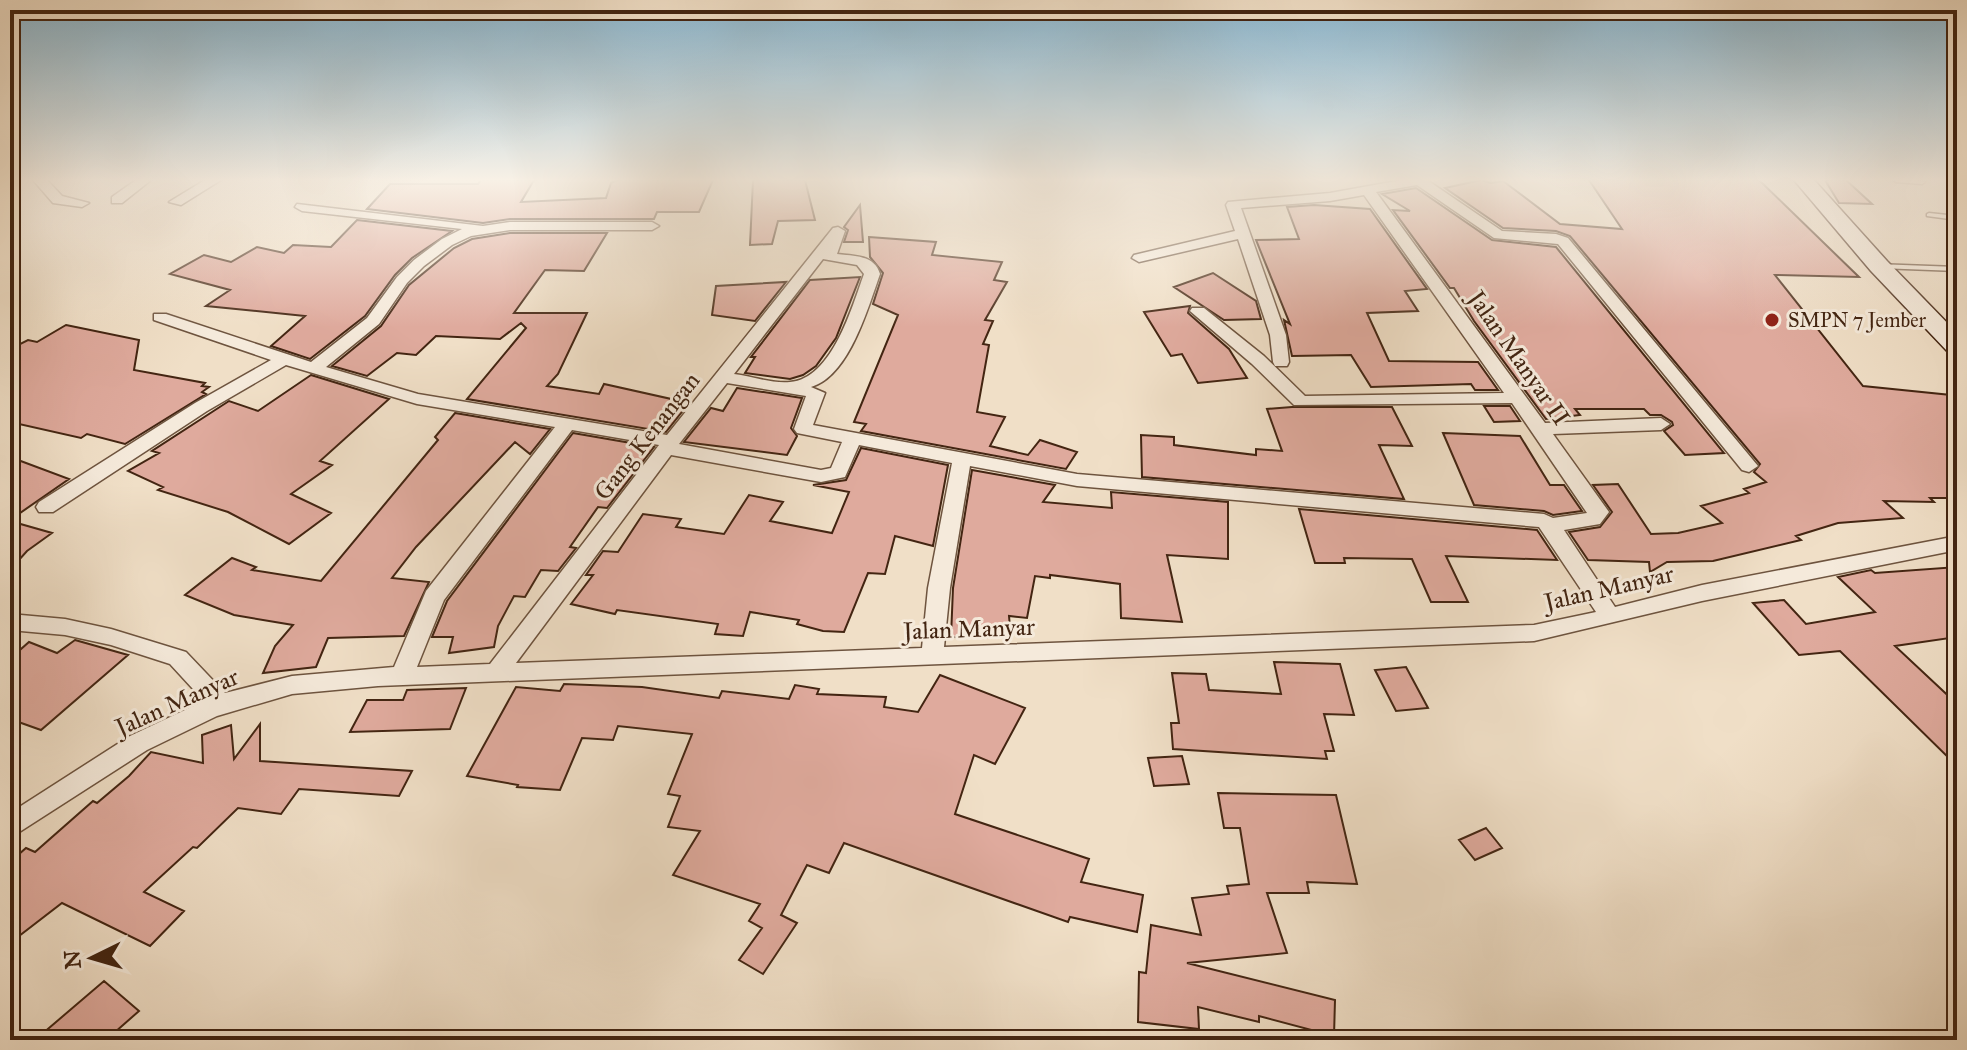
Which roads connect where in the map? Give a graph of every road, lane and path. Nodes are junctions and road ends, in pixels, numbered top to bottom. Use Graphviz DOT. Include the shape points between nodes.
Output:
graph roads {
  1 [pos="486,229"];
  2 [pos="1243,229"];
  3 [pos="1397,229"];
  4 [pos="1490,229"];
  5 [pos="1847,229"];
  6 [pos="1245,233"];
  7 [pos="1139,258"];
  8 [pos="1879,266"];
  9 [pos="1957,269"];
  10 [pos="1198,311"];
  11 [pos="160,317"];
  12 [pos="1957,347"];
  13 [pos="285,359"];
  14 [pos="1281,362"];
  15 [pos="313,369"];
  16 [pos="723,377"];
  17 [pos="793,388"];
  18 [pos="1517,398"];
  19 [pos="567,424"];
  20 [pos="1661,424"];
  21 [pos="1540,429"];
  22 [pos="852,440"];
  23 [pos="669,445"];
  24 [pos="962,457"];
  25 [pos="1749,466"];
  26 [pos="46,507"];
  27 [pos="1550,525"];
  28 [pos="1957,543"];
  29 [pos="1610,617"];
  30 [pos="10,622"];
  31 [pos="932,656"];
  32 [pos="496,673"];
  33 [pos="401,677"];
  34 [pos="222,705"];
  35 [pos="10,827"];
  1 -- 15 [label="street" via="447,242 419,263 373,321"];
  2 -- 6 [label="street"];
  3 -- 18 [label="street, Jalan Manyar II"];
  4 -- 25 [label="street" via="1499,235 1563,241"];
  5 -- 8 [label="main road"];
  6 -- 7 [label="street"];
  6 -- 14 [label="street" via="1278,335"];
  8 -- 9 [label="lane"];
  8 -- 12 [label="main road"];
  10 -- 18 [label="street" via="1300,401"];
  11 -- 13 [label="street"];
  13 -- 15 [label="street"];
  13 -- 26 [label="street"];
  15 -- 19 [label="street" via="417,399"];
  16 -- 17 [label="street"];
  16 -- 17 [label="street, Gang Kenangan" via="838,231 829,257 866,262 872,274 829,367 815,380"];
  16 -- 23 [label="street, Gang Kenangan"];
  17 -- 22 [label="street" via="816,393 803,429"];
  18 -- 21 [label="street, Jalan Manyar II"];
  19 -- 23 [label="street"];
  19 -- 33 [label="street" via="434,597"];
  20 -- 21 [label="street"];
  21 -- 27 [label="street, Jalan Manyar II" via="1599,512 1593,519"];
  22 -- 23 [label="street" via="838,473 821,476"];
  22 -- 24 [label="street"];
  23 -- 32 [label="street, Gang Kenangan"];
  24 -- 27 [label="street" via="1077,480"];
  24 -- 31 [label="street"];
  27 -- 29 [label="street"];
  28 -- 29 [label="street, Jalan Manyar" via="1702,593"];
  29 -- 31 [label="street, Jalan Manyar" via="1534,633"];
  30 -- 34 [label="street" via="65,627 178,658"];
  31 -- 32 [label="street, Jalan Manyar"];
  32 -- 33 [label="street, Jalan Manyar"];
  33 -- 34 [label="street, Jalan Manyar" via="280,687"];
  34 -- 35 [label="street, Jalan Manyar" via="162,731"];
}
